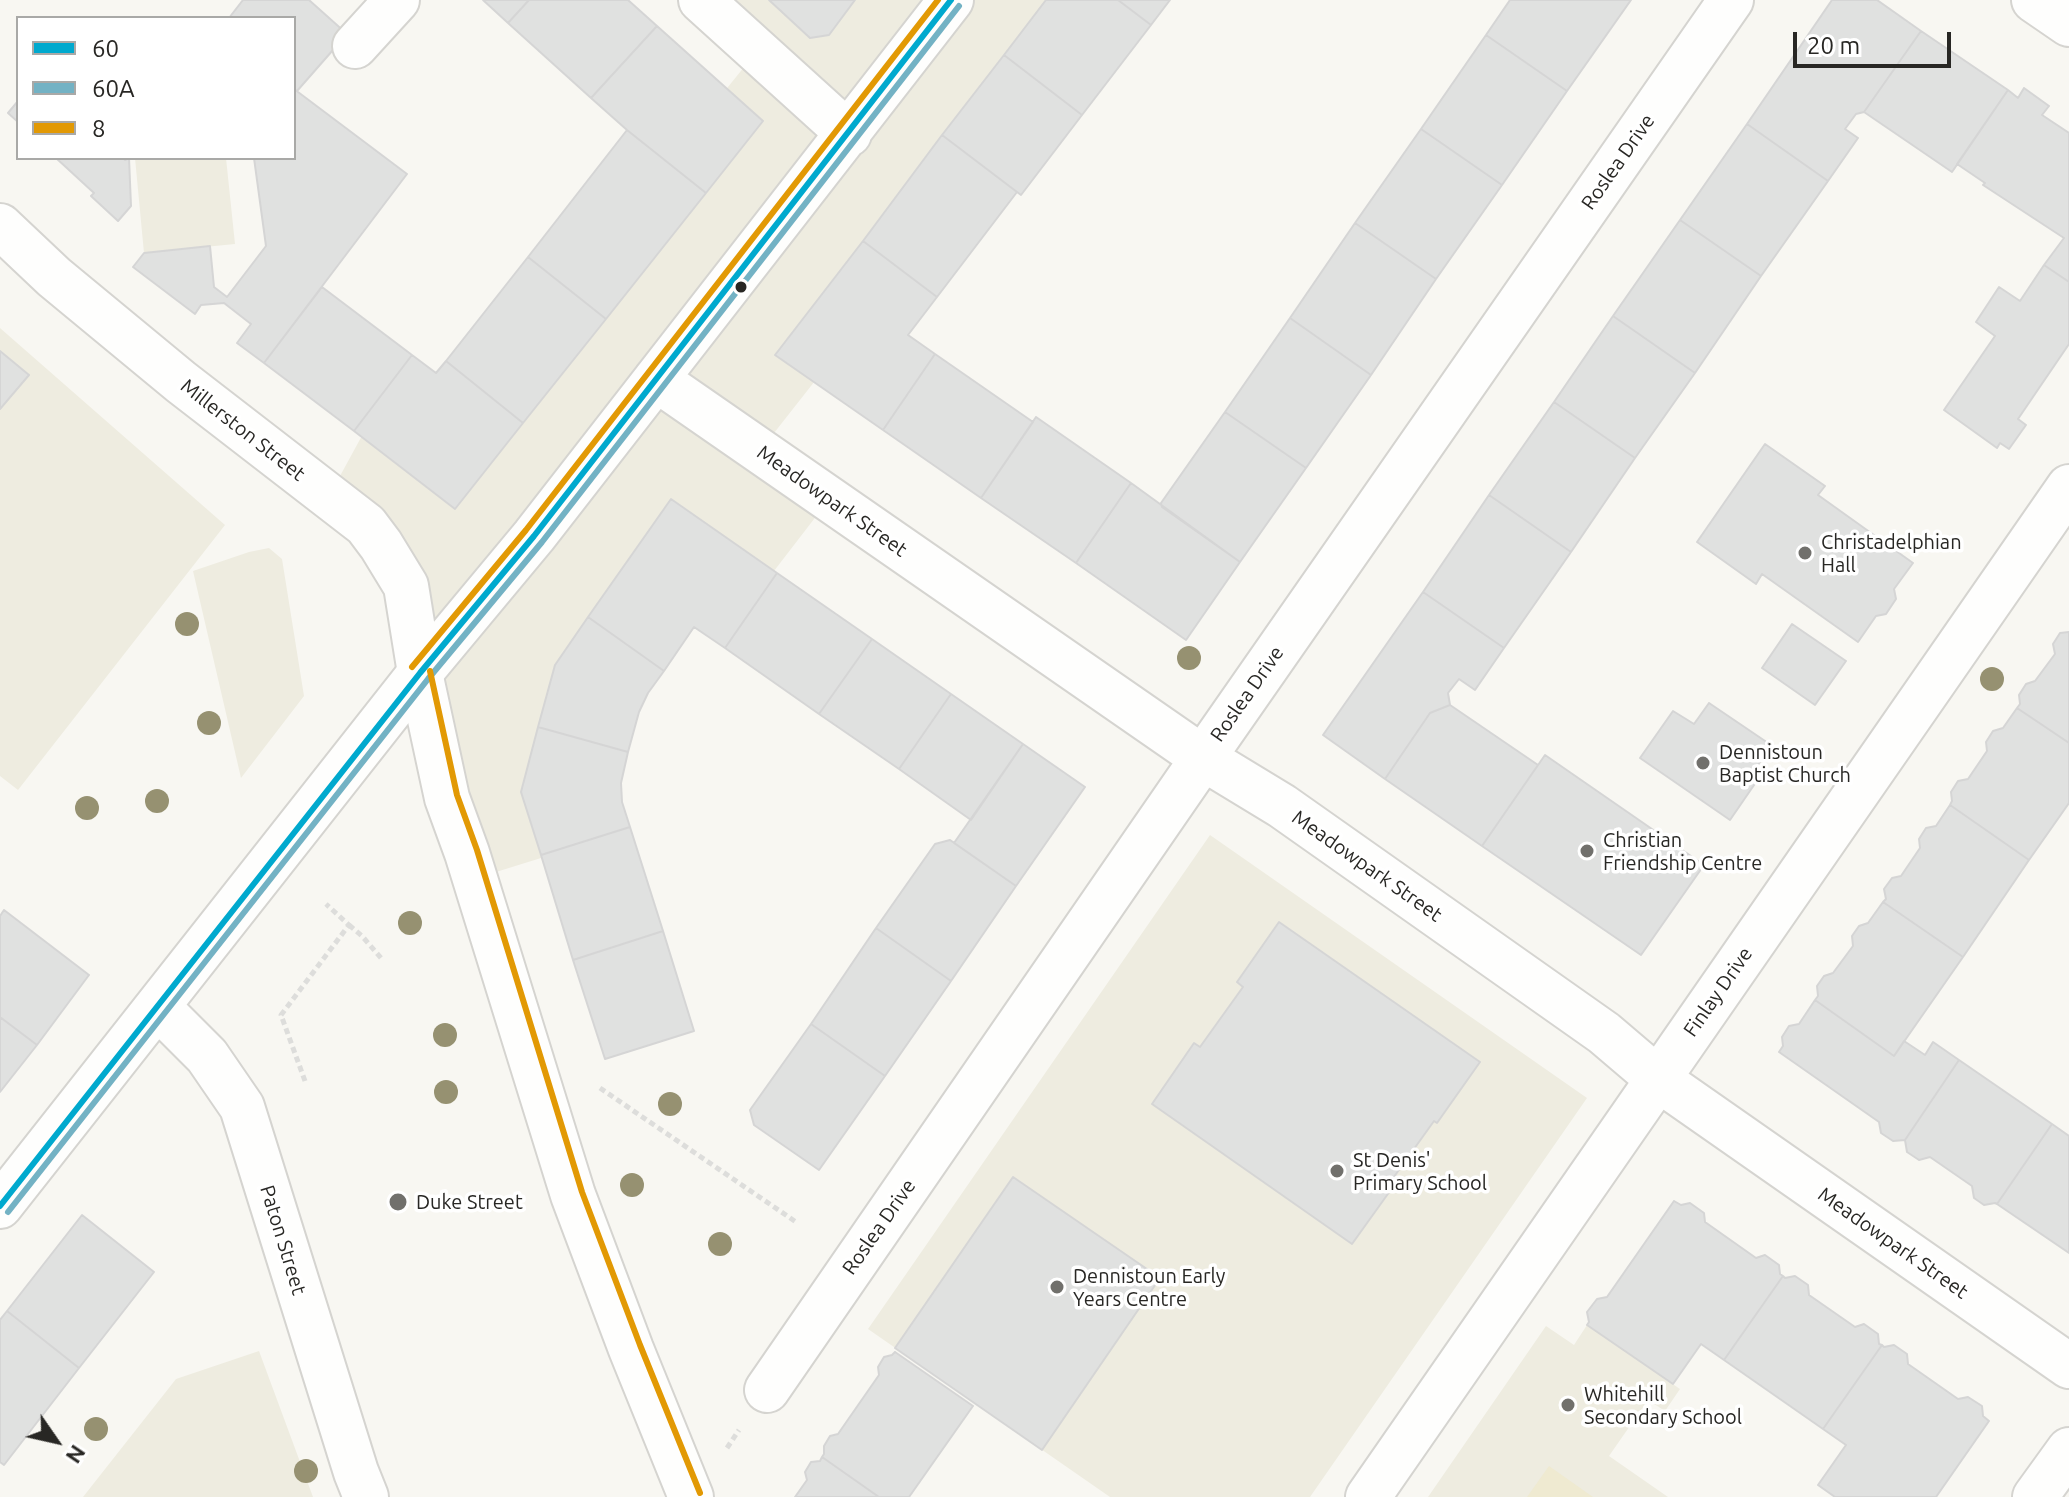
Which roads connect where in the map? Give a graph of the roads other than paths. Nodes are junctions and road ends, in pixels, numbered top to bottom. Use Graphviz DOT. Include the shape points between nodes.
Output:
graph roads {
  1 [pos="397,0"];
  2 [pos="701,0"];
  3 [pos="951,0"];
  4 [pos="1731,0"];
  5 [pos="2034,0"];
  6 [pos="2069,24"];
  7 [pos="355,46"];
  8 [pos="849,134"];
  9 [pos="0,226"];
  10 [pos="656,379"];
  11 [pos="2069,487"];
  12 [pos="420,673"];
  13 [pos="1203,758"];
  14 [pos="158,1007"];
  15 [pos="1658,1079"];
  16 [pos="0,1206"];
  17 [pos="2069,1366"];
  18 [pos="767,1390"];
  19 [pos="2069,1450"];
  20 [pos="366,1497"];
  21 [pos="691,1497"];
  22 [pos="1368,1497"];
  23 [pos="2035,1497"];
  1 -- 7 [label="street"];
  2 -- 8 [label="street"];
  3 -- 8 [label="street"];
  4 -- 13 [label="street, Roslea Drive"];
  5 -- 6 [label="street"];
  8 -- 10 [label="street"];
  9 -- 12 [label="street, Millerston Street" via="169,372 366,525 406,586"];
  10 -- 12 [label="street"];
  10 -- 13 [label="street, Meadowpark Street"];
  11 -- 15 [label="street, Finlay Drive"];
  12 -- 14 [label="street"];
  12 -- 21 [label="street, Millerston Street" via="447,798 573,1195"];
  13 -- 15 [label="street, Meadowpark Street" via="1282,806 1604,1033"];
  13 -- 18 [label="street, Roslea Drive"];
  14 -- 16 [label="street"];
  14 -- 20 [label="street, Paton Street" via="207,1056 242,1107"];
  15 -- 17 [label="street, Meadowpark Street"];
  15 -- 22 [label="street, Finlay Drive"];
  19 -- 23 [label="street"];
}
